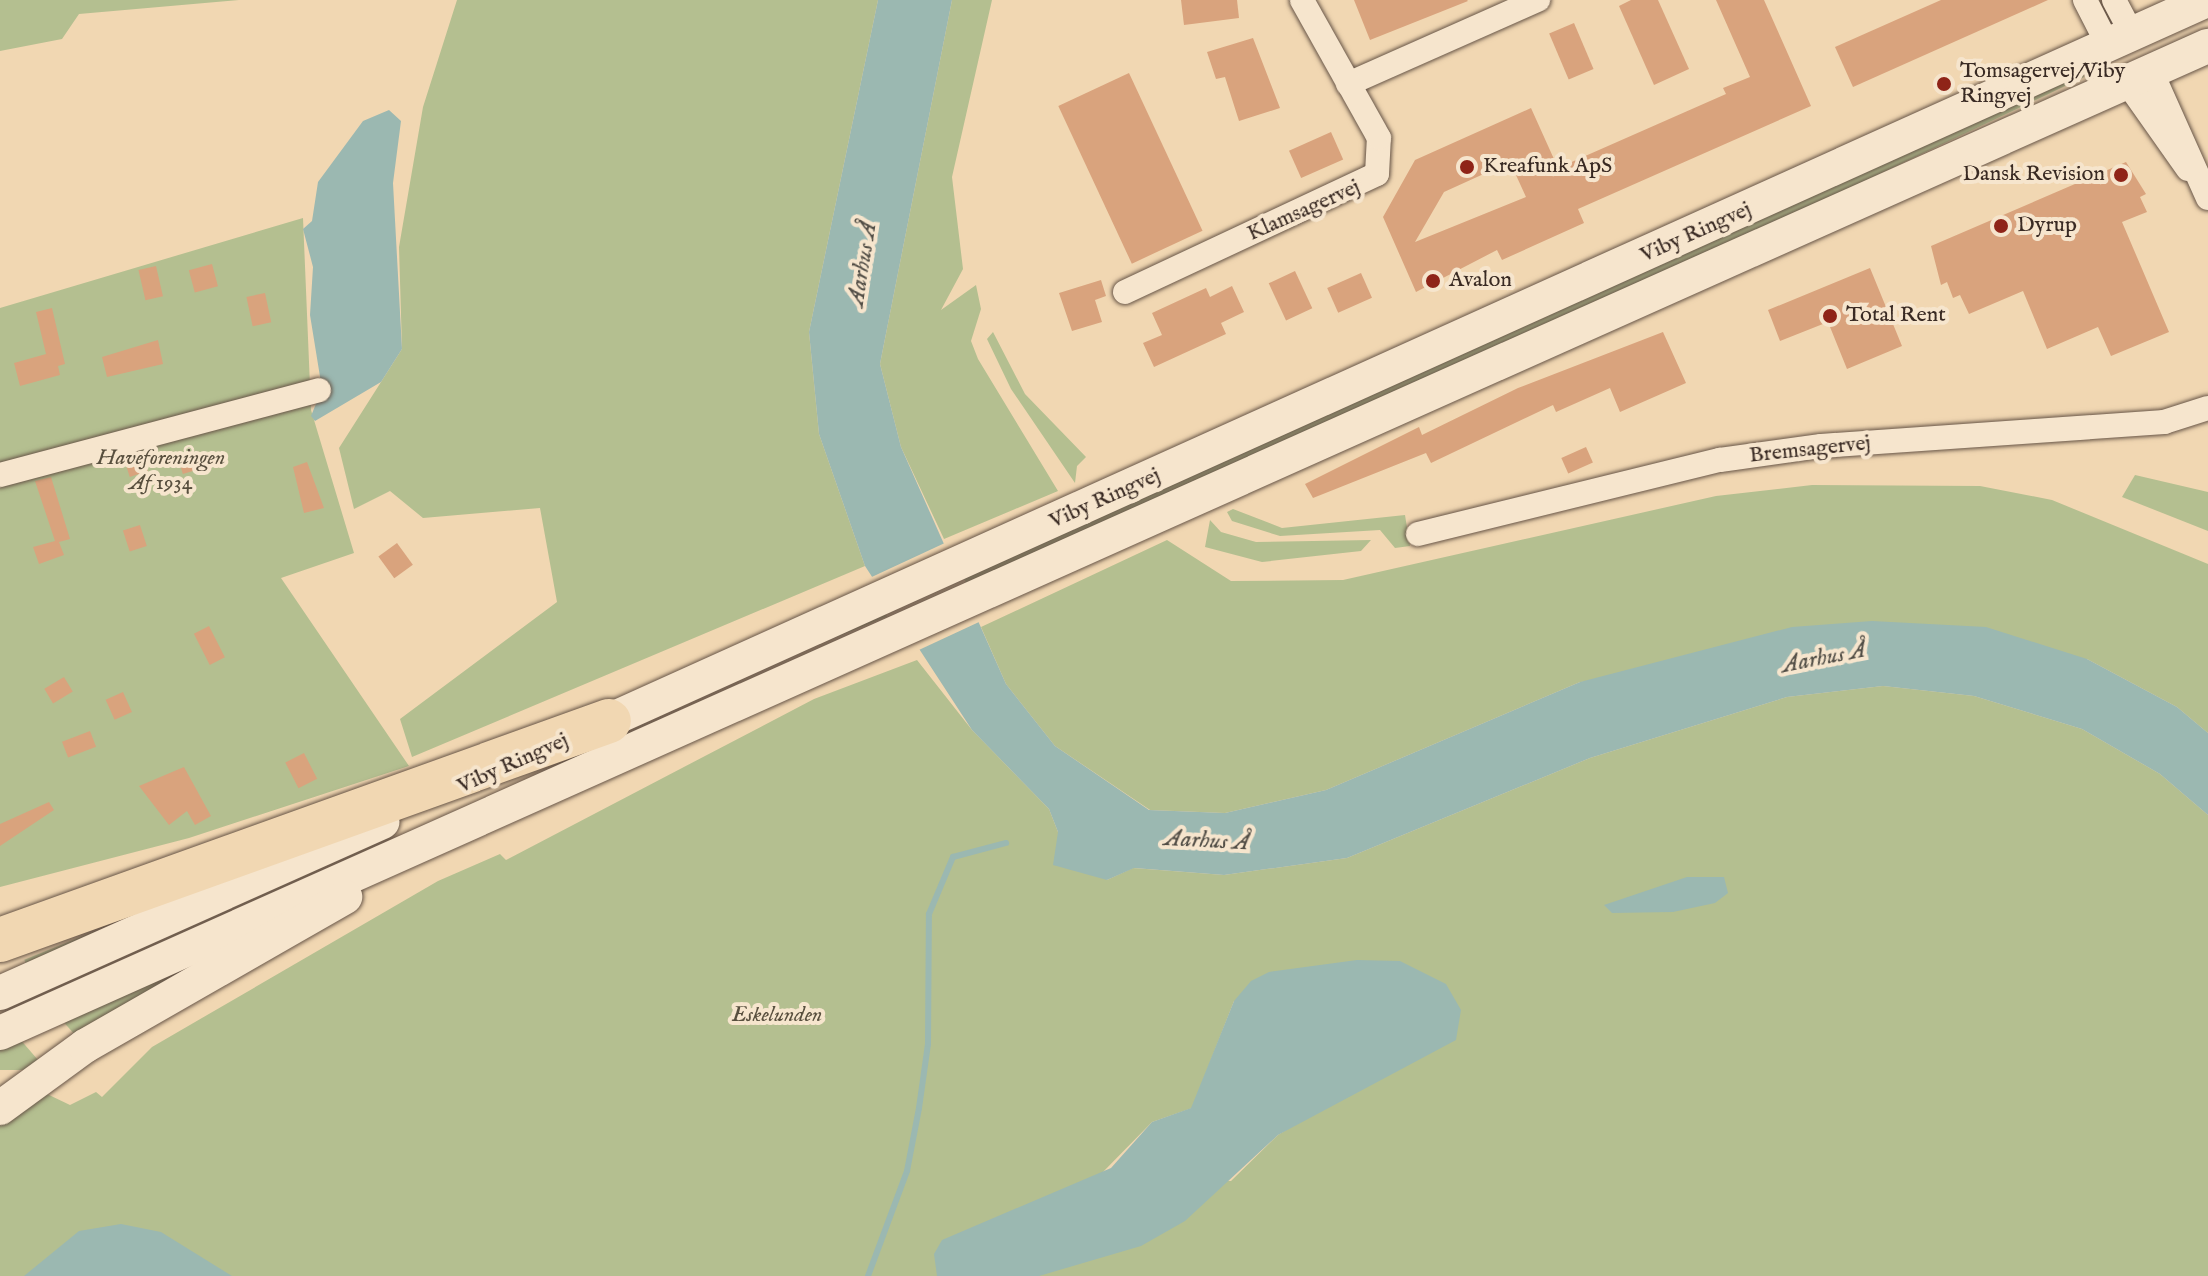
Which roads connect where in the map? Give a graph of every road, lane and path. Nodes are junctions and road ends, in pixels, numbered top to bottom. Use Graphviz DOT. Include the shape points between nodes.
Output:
graph roads {
  1 [pos="1302,0"];
  2 [pos="1538,0"];
  3 [pos="2085,0"];
  4 [pos="2114,0"];
  5 [pos="2207,0"];
  6 [pos="2120,40"];
  7 [pos="2208,46"];
  8 [pos="2140,79"];
  9 [pos="1348,84"];
  10 [pos="2206,194"];
  11 [pos="1125,292"];
  12 [pos="319,390"];
  13 [pos="2208,408"];
  14 [pos="0,475"];
  15 [pos="1418,534"];
  16 [pos="967,579"];
  17 [pos="886,616"];
  18 [pos="774,683"];
  19 [pos="609,721"];
  20 [pos="0,940"];
  21 [pos="14,1007"];
  22 [pos="0,1108"];
  1 -- 9 [label="street"];
  2 -- 9 [label="street"];
  3 -- 6 [label="street"];
  4 -- 6 [label="street"];
  5 -- 6 [label="main road, Viby Ringvej"];
  6 -- 8 [label="main road"];
  6 -- 16 [label="main road, Viby Ringvej"];
  7 -- 8 [label="main road, Viby Ringvej"];
  8 -- 10 [label="street" via="2146,118"];
  8 -- 16 [label="main road, Viby Ringvej"];
  9 -- 11 [label="street, Klamsagervej" via="1383,150 1382,163 1368,182"];
  12 -- 14 [label="street"];
  13 -- 15 [label="street, Bremsagervej" via="2164,422 1720,460"];
  16 -- 17 [label="main road, Viby Ringvej"];
  17 -- 18 [label="main road, Viby Ringvej"];
  17 -- 19 [label="main road, Viby Ringvej"];
  18 -- 21 [label="main road, Viby Ringvej"];
  18 -- 22 [label="main road" via="618,772 348,896 85,1046"];
  19 -- 20 [label="highway"];
  19 -- 21 [label="main road, Viby Ringvej"];
}
